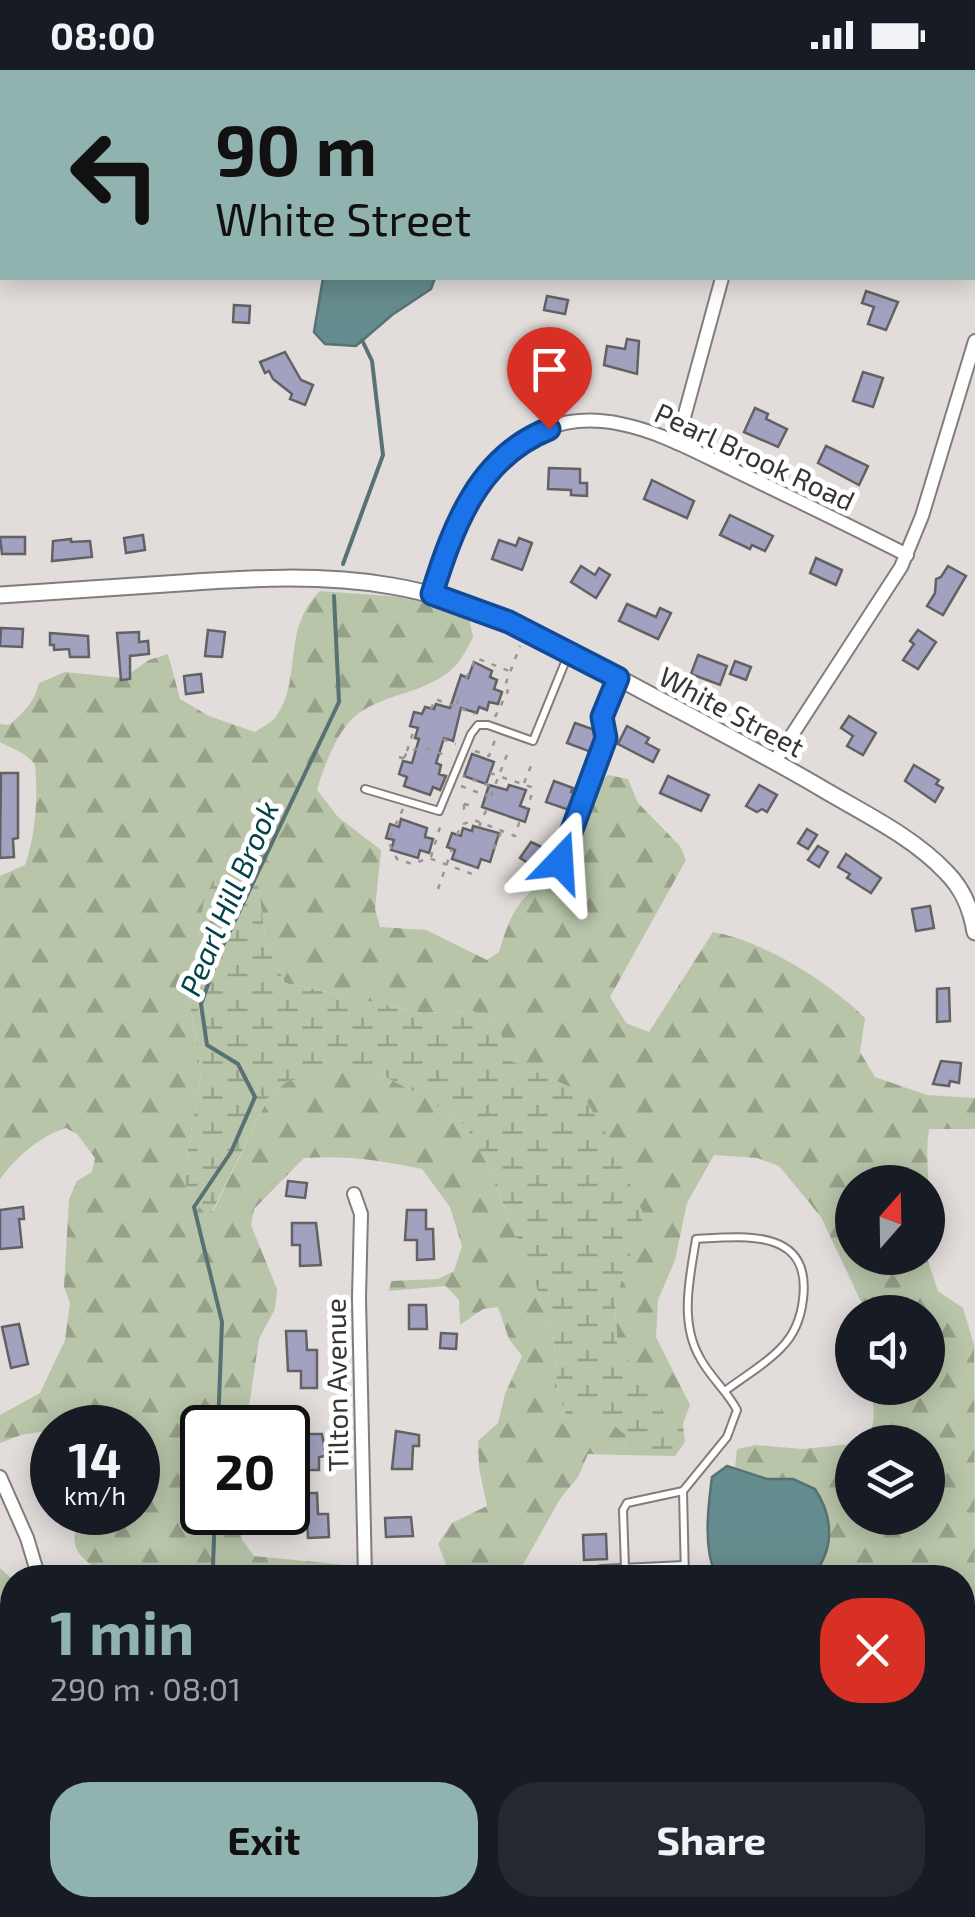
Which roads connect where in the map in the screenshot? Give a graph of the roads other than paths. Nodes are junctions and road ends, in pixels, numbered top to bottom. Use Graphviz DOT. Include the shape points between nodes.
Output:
graph roads {
  1 [pos="721,280"];
  2 [pos="975,341"];
  3 [pos="678,443"];
  4 [pos="907,554"];
  5 [pos="432,594"];
  6 [pos="0,595"];
  7 [pos="569,652"];
  8 [pos="618,678"];
  9 [pos="775,761"];
  10 [pos="365,789"];
  11 [pos="560,862"];
  12 [pos="972,901"];
  13 [pos="975,932"];
  14 [pos="354,1194"];
  15 [pos="725,1391"];
  16 [pos="0,1477"];
  17 [pos="683,1491"];
  18 [pos="35,1565"];
  19 [pos="365,1565"];
  20 [pos="625,1565"];
  21 [pos="684,1565"];
  1 -- 3 [label="street"];
  2 -- 4 [label="street"];
  3 -- 4 [label="street, Pearl Brook Road"];
  3 -- 5 [label="street, Pearl Brook Road" via="600,420 531,436 506,452 471,496"];
  4 -- 9 [label="street"];
  5 -- 6 [label="street, White Street" via="356,581 265,578"];
  5 -- 7 [label="street, White Street"];
  7 -- 8 [label="street, White Street"];
  7 -- 10 [label="lane" via="533,741 494,726 474,728 441,810"];
  8 -- 9 [label="street, White Street"];
  8 -- 11 [label="lane" via="602,717 606,738"];
  9 -- 12 [label="street, White Street" via="930,856"];
  12 -- 13 [label="street, White Street"];
  14 -- 19 [label="street, Tilton Avenue" via="361,1214"];
  15 -- 15 [label="lane" via="697,1354 689,1328 696,1239 774,1241 801,1266 801,1318 781,1349"];
  15 -- 17 [label="lane" via="737,1410 735,1420"];
  16 -- 18 [label="street"];
  17 -- 20 [label="lane" via="627,1502"];
  17 -- 21 [label="lane"];
}
